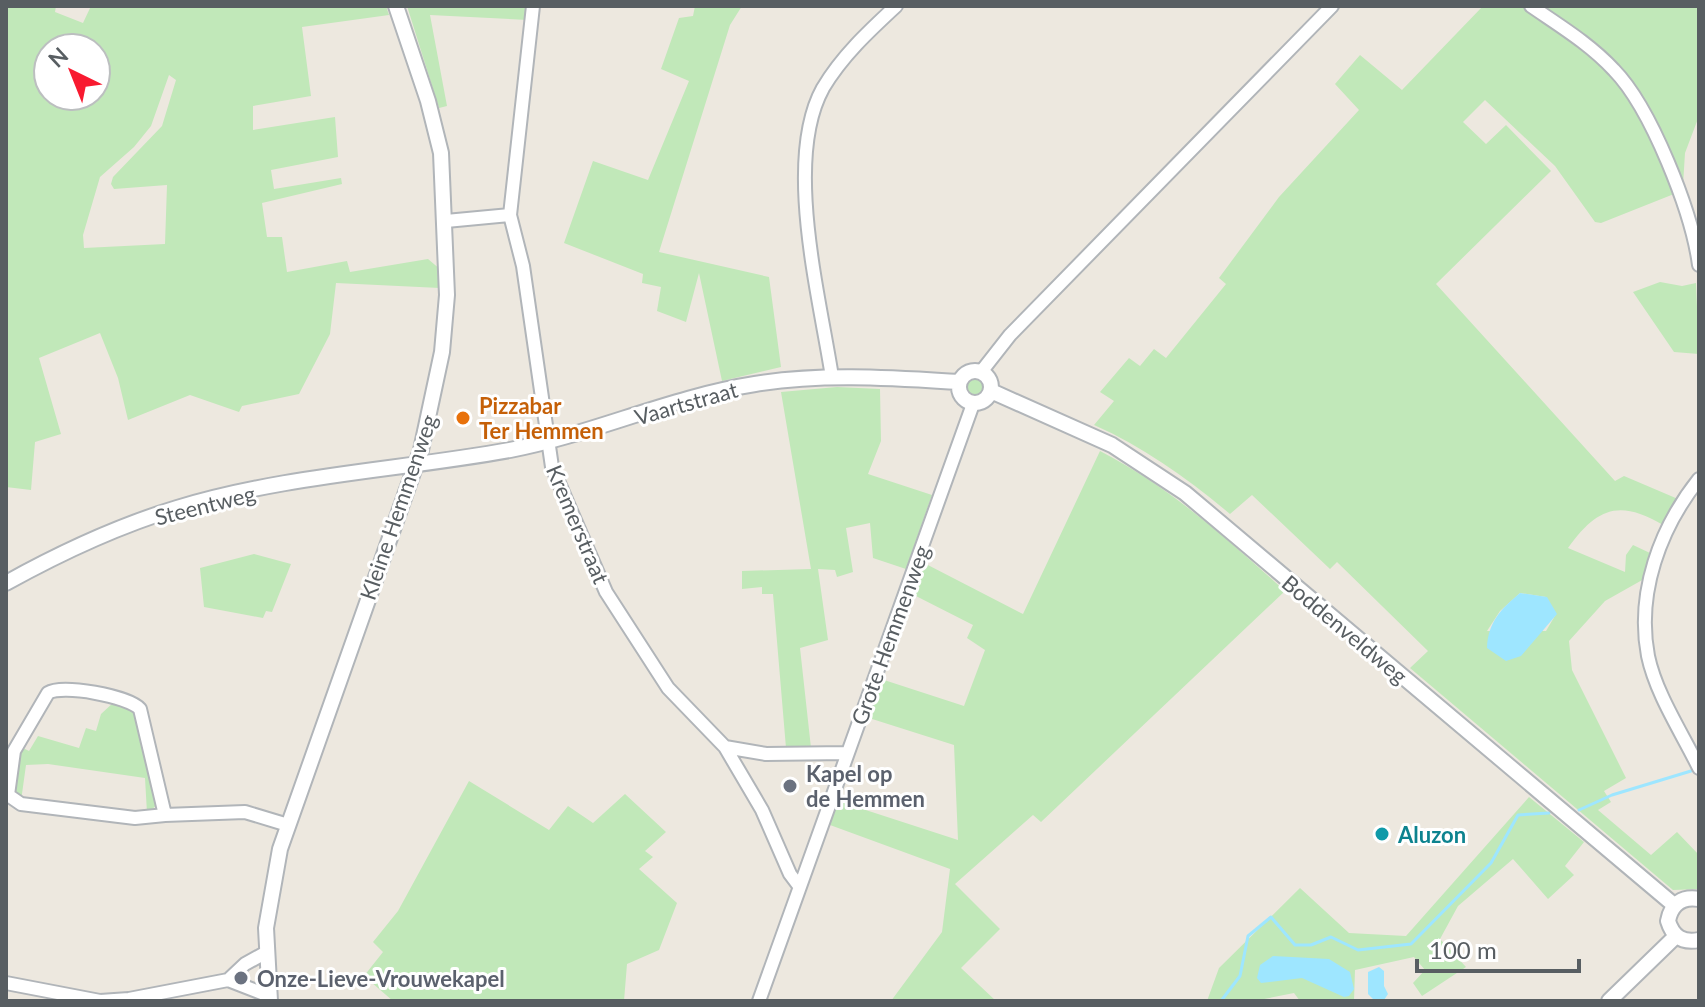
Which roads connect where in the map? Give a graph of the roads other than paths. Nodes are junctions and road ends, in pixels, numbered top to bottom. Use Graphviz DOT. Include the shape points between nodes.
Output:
graph roads {
  1 [pos="396,6"];
  2 [pos="533,6"];
  3 [pos="896,6"];
  4 [pos="1332,6"];
  5 [pos="1531,6"];
  6 [pos="510,215"];
  7 [pos="446,221"];
  8 [pos="1699,265"];
  9 [pos="981,372"];
  10 [pos="832,377"];
  11 [pos="959,382"];
  12 [pos="991,391"];
  13 [pos="973,404"];
  14 [pos="547,442"];
  15 [pos="417,462"];
  16 [pos="1699,479"];
  17 [pos="6,583"];
  18 [pos="725,747"];
  19 [pos="847,753"];
  20 [pos="1699,768"];
  21 [pos="165,815"];
  22 [pos="288,825"];
  23 [pos="799,886"];
  24 [pos="1699,899"];
  25 [pos="1674,905"];
  26 [pos="1676,936"];
  27 [pos="1699,940"];
  28 [pos="265,953"];
  29 [pos="228,980"];
  30 [pos="6,983"];
  31 [pos="270,998"];
  32 [pos="759,1001"];
  33 [pos="1609,1001"];
  1 -- 7 [label="street, Kleine Hemmenweg" via="436,126"];
  2 -- 6 [label="street, Kremerstraat"];
  3 -- 10 [label="street" via="854,44 822,90 808,139 804,194"];
  4 -- 9 [label="street" via="1010,335"];
  5 -- 8 [label="street" via="1585,43 1633,94 1685,208"];
  6 -- 7 [label="street"];
  6 -- 14 [label="street, Kremerstraat" via="523,266"];
  7 -- 15 [label="street, Kleine Hemmenweg" via="446,326 437,391"];
  9 -- 11 [label="street" via="966,374"];
  9 -- 12 [label="street" via="991,382"];
  10 -- 11 [label="street, Vaartstraat"];
  10 -- 14 [label="street, Vaartstraat" via="714,393"];
  11 -- 13 [label="street" via="961,396"];
  12 -- 13 [label="street" via="986,400"];
  12 -- 25 [label="street, Boddenveldweg" via="1112,445 1185,493"];
  13 -- 19 [label="street, Grote Hemmenweg"];
  14 -- 15 [label="street, Vaartstraat"];
  14 -- 18 [label="street, Kremerstraat" via="552,467 606,592 668,688"];
  15 -- 17 [label="street, Steentweg" via="177,508 86,543"];
  15 -- 22 [label="street, Kleine Hemmenweg"];
  16 -- 20 [label="street" via="1662,537 1648,592 1646,628 1649,658"];
  18 -- 19 [label="street" via="766,754"];
  18 -- 23 [label="street, Kremerstraat"];
  19 -- 23 [label="street, Grote Hemmenweg"];
  21 -- 21 [label="street" via="135,818 21,804 8,795 14,751 48,693 59,689 136,704"];
  21 -- 22 [label="street" via="245,812"];
  22 -- 28 [label="street, Kleine Hemmenweg" via="272,877"];
  23 -- 32 [label="street, Grote Hemmenweg"];
  24 -- 25 [label="street"];
  25 -- 26 [label="street" via="1668,921"];
  26 -- 27 [label="street"];
  26 -- 33 [label="street"];
  28 -- 29 [label="street"];
  28 -- 31 [label="street, Kleine Hemmenweg"];
  29 -- 30 [label="street" via="100,1001"];
  29 -- 31 [label="street"];
}
